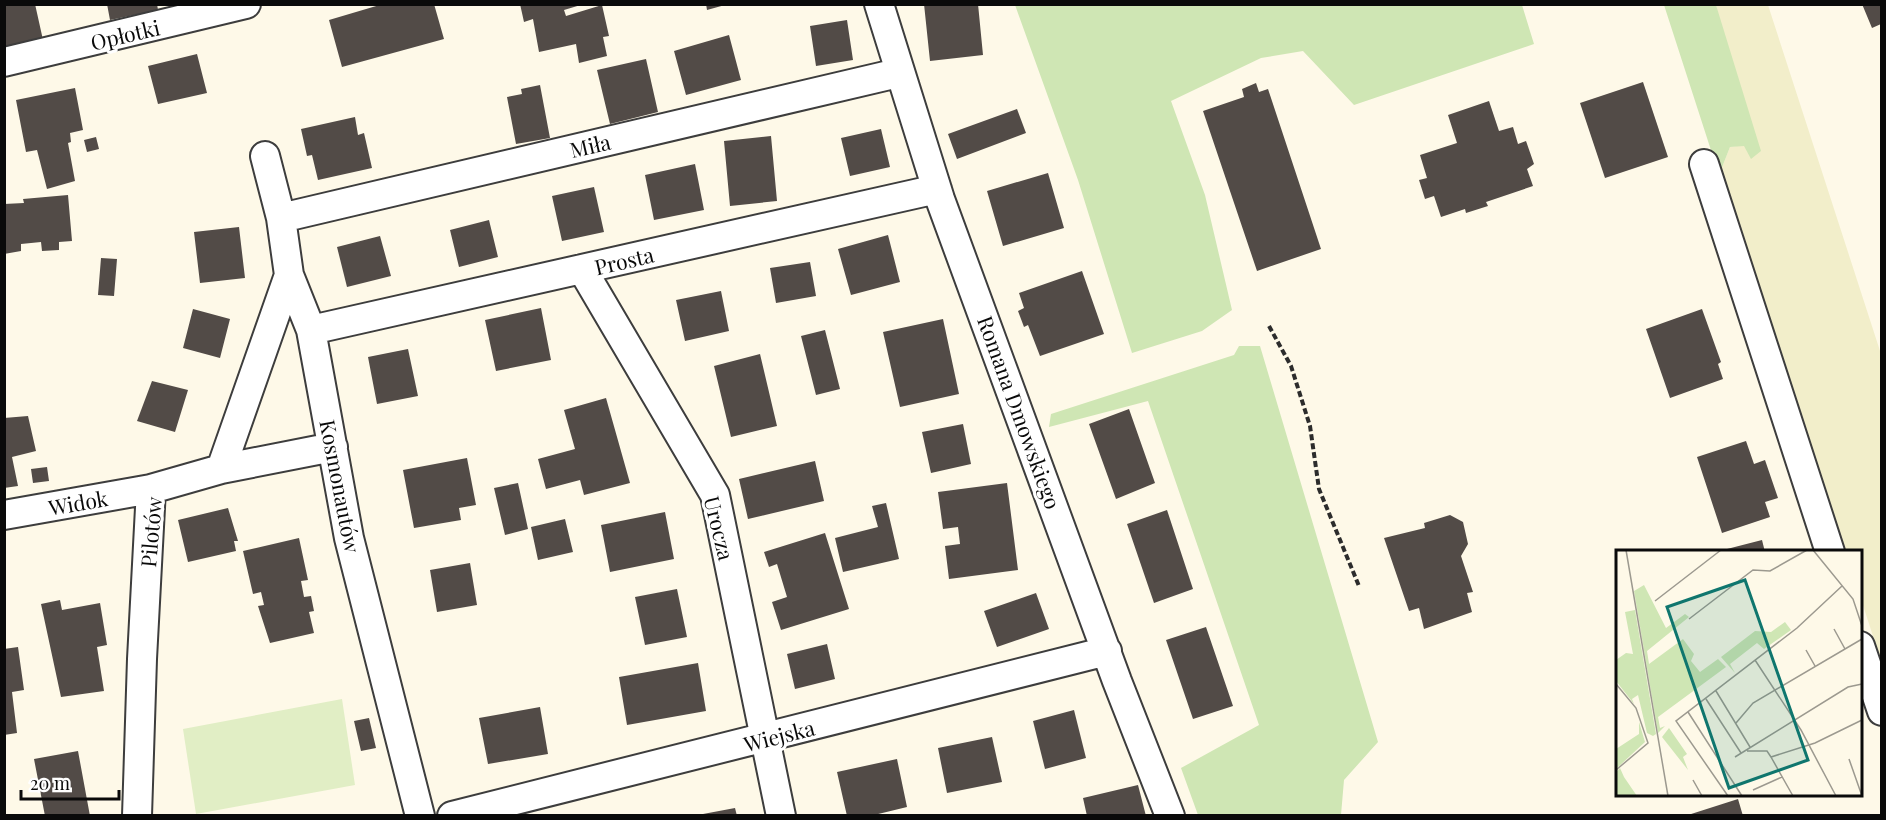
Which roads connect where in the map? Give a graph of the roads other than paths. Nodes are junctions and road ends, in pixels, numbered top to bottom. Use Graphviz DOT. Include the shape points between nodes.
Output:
graph roads {
  1 [pos="246,4"];
  2 [pos="879,4"];
  3 [pos="4,62"];
  4 [pos="898,73"];
  5 [pos="264,156"];
  6 [pos="1704,164"];
  7 [pos="937,189"];
  8 [pos="281,218"];
  9 [pos="582,269"];
  10 [pos="289,275"];
  11 [pos="311,330"];
  12 [pos="333,447"];
  13 [pos="221,469"];
  14 [pos="151,489"];
  15 [pos="4,515"];
  16 [pos="1829,550"];
  17 [pos="1107,651"];
  18 [pos="1862,652"];
  19 [pos="1881,711"];
  20 [pos="764,739"];
  21 [pos="137,816"];
  22 [pos="420,816"];
  23 [pos="452,816"];
  24 [pos="781,816"];
  25 [pos="1170,816"];
  1 -- 3 [label="street, Opłotki"];
  2 -- 4 [label="street, Romana Dmowskiego"];
  4 -- 7 [label="street, Romana Dmowskiego"];
  4 -- 8 [label="street, Miła"];
  5 -- 8 [label="street, Kosmonautów"];
  6 -- 16 [label="street"];
  7 -- 9 [label="street, Prosta"];
  7 -- 17 [label="street, Romana Dmowskiego"];
  8 -- 10 [label="street, Kosmonautów"];
  9 -- 11 [label="street, Prosta"];
  9 -- 20 [label="street, Urocza" via="715,495"];
  10 -- 11 [label="street, Kosmonautów"];
  10 -- 13 [label="street"];
  11 -- 12 [label="street, Kosmonautów"];
  12 -- 13 [label="street"];
  12 -- 22 [label="street, Kosmonautów" via="349,538"];
  13 -- 14 [label="street, Pilotów"];
  14 -- 15 [label="street, Widok"];
  14 -- 21 [label="street, Pilotów"];
  17 -- 20 [label="street, Wiejska"];
  17 -- 25 [label="street, Romana Dmowskiego"];
  18 -- 19 [label="street"];
  20 -- 23 [label="street, Wiejska"];
  20 -- 24 [label="street, Urocza"];
}
